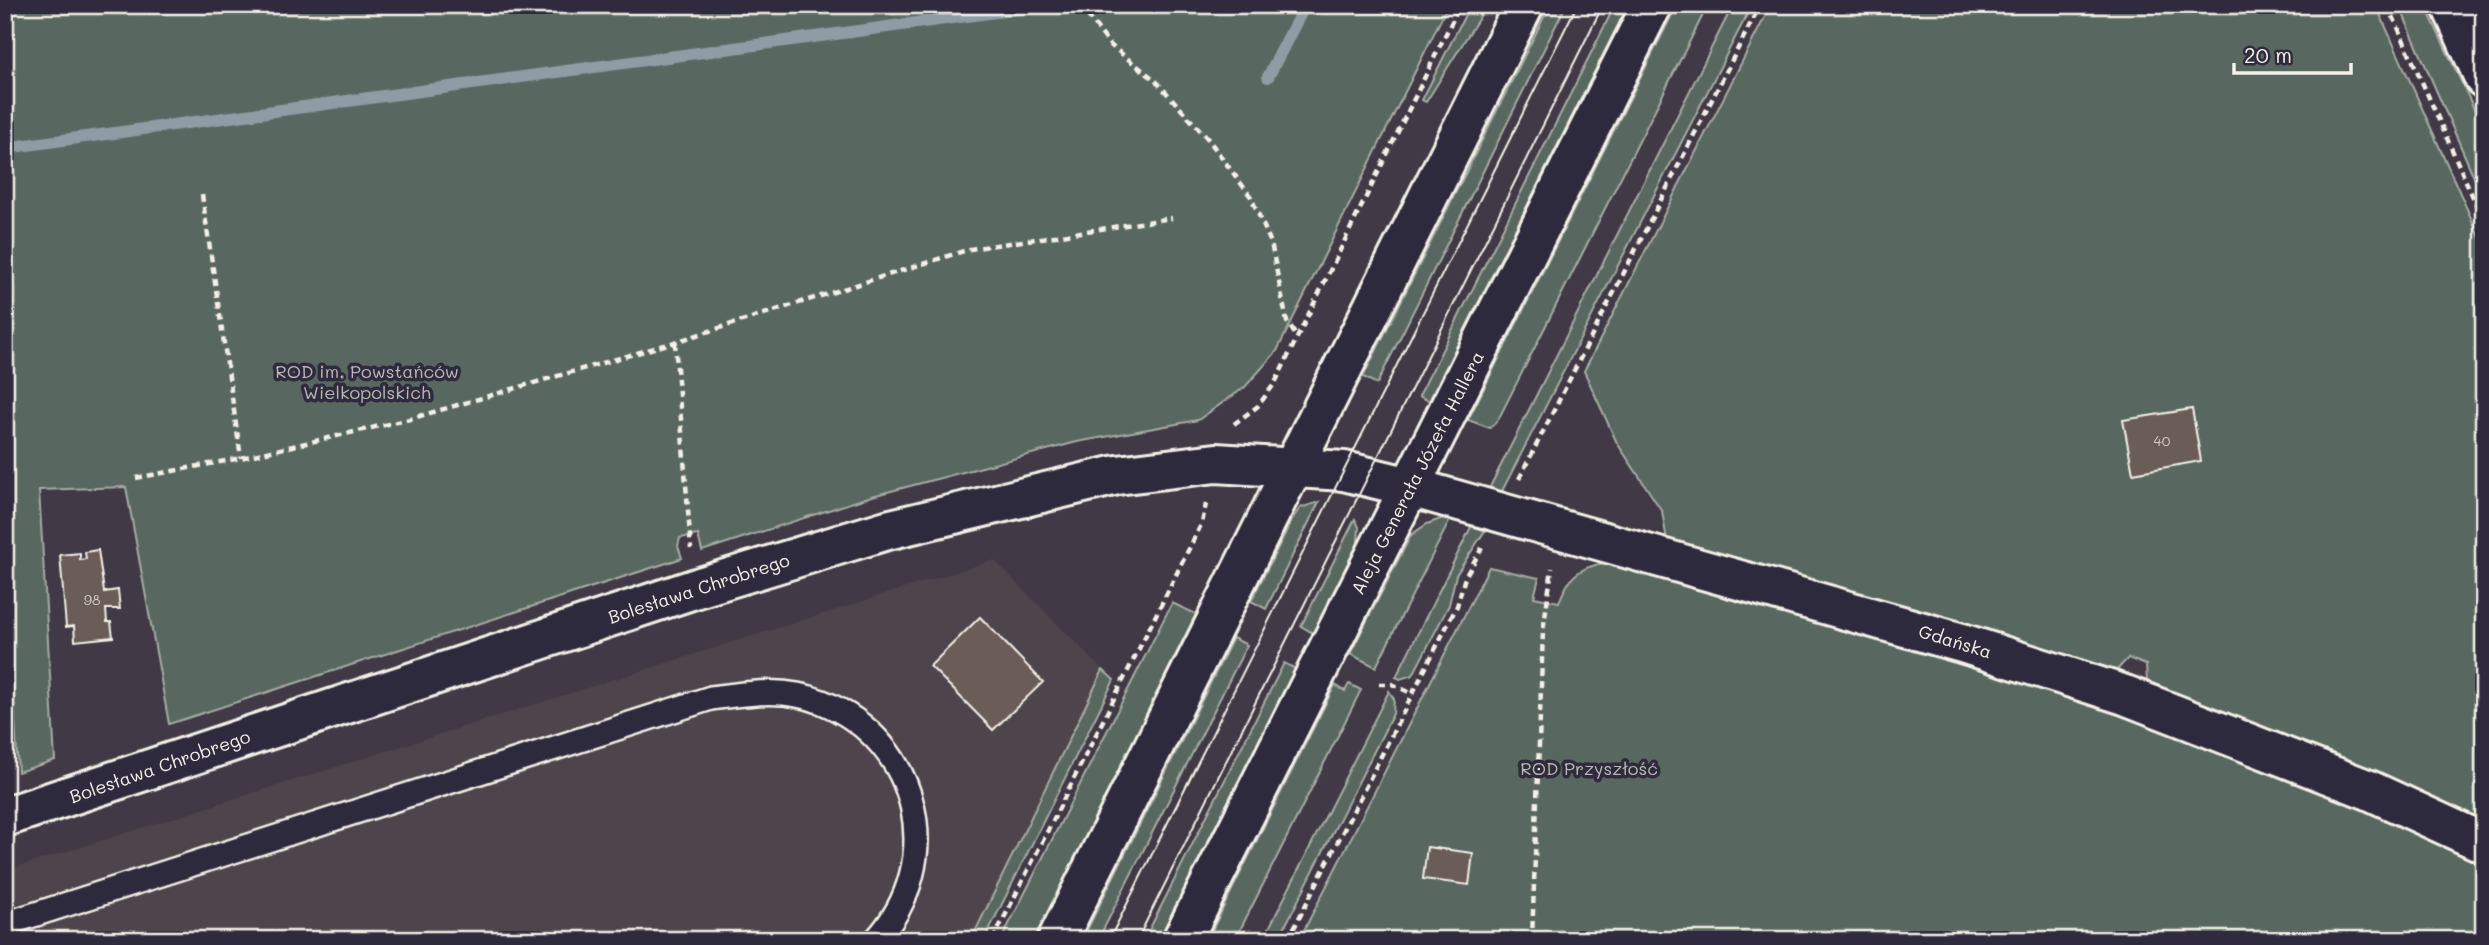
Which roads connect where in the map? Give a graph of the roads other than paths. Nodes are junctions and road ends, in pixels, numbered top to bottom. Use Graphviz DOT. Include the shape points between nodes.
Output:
graph roads {
  1 [pos="1524,5"];
  2 [pos="1653,5"];
  3 [pos="2451,5"];
  4 [pos="2484,78"];
  5 [pos="1293,467"];
  6 [pos="1410,487"];
  7 [pos="5,817"];
  8 [pos="2484,843"];
  9 [pos="5,924"];
  10 [pos="876,940"];
  11 [pos="1057,940"];
  12 [pos="1182,940"];
  1 -- 5 [label="street"];
  2 -- 6 [label="street, Aleja Generała Józefa Hallera"];
  3 -- 4 [label="street"];
  5 -- 6 [label="street, Bolesława Chrobrego" via="1344,471"];
  5 -- 7 [label="street, Bolesława Chrobrego" via="1216,463 1117,475 887,530 700,587"];
  5 -- 11 [label="street"];
  6 -- 8 [label="street, Gdańska" via="1962,643 2125,695 2369,790"];
  6 -- 12 [label="street, Aleja Generała Józefa Hallera"];
  9 -- 10 [label="lane" via="711,698 769,691 822,702 866,729 895,762 913,802 918,847 909,880 888,926"];
}
